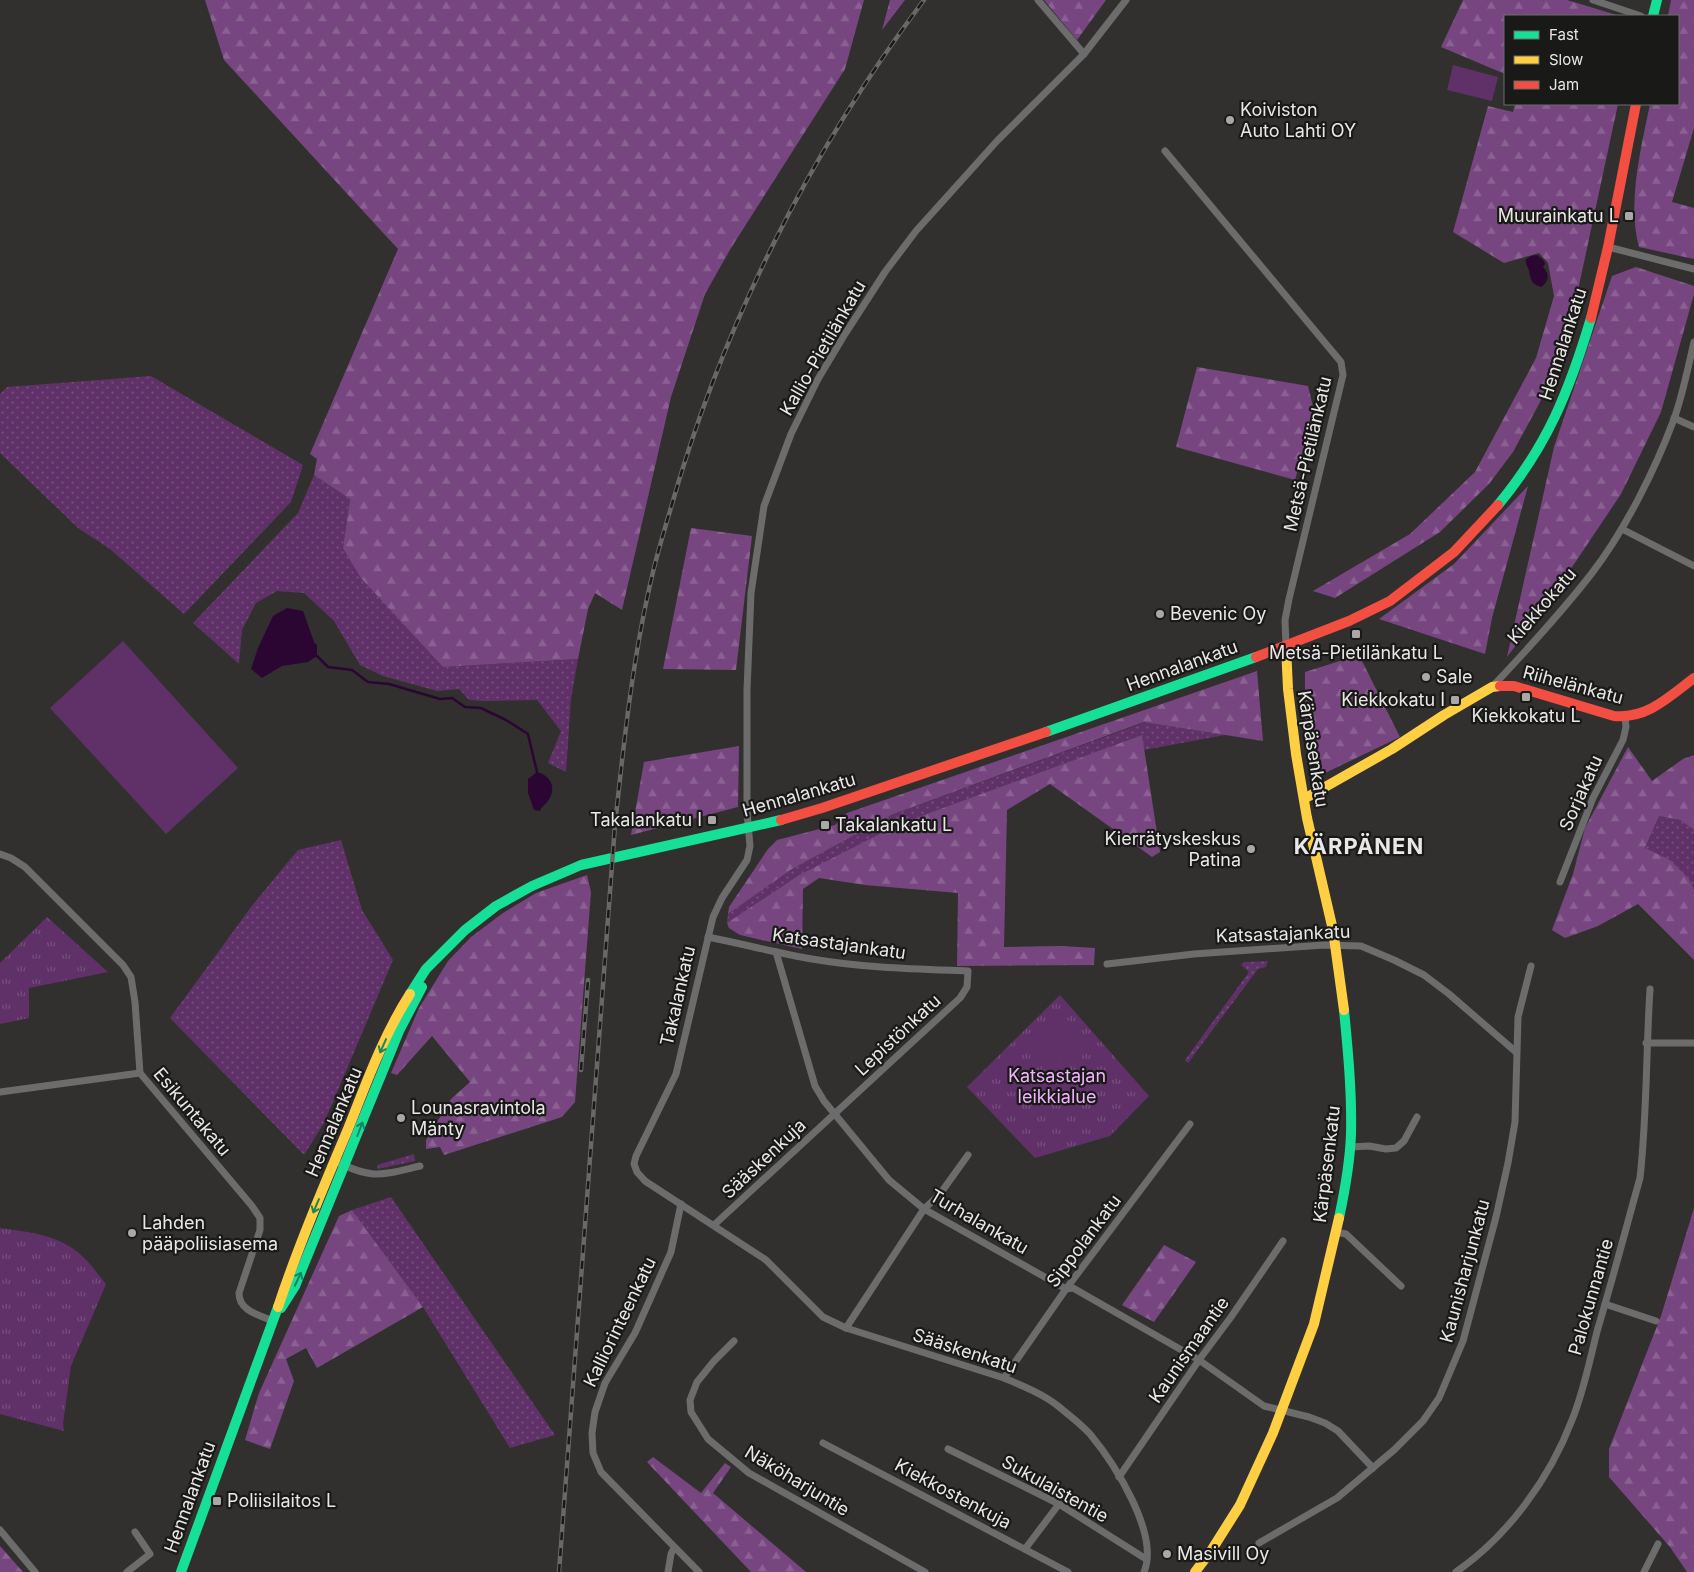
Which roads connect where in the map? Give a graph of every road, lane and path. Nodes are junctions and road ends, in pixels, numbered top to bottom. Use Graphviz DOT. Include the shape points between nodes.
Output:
graph roads {
  1 [pos="1038,0"];
  2 [pos="1126,0"];
  3 [pos="1593,0"];
  4 [pos="1657,0"];
  5 [pos="1638,15"];
  6 [pos="1653,15"];
  7 [pos="1084,54"];
  8 [pos="1636,105"];
  9 [pos="1165,152"];
  10 [pos="1608,247"];
  11 [pos="1694,269"];
  12 [pos="1694,342"];
  13 [pos="1674,418"];
  14 [pos="1694,428"];
  15 [pos="1622,528"];
  16 [pos="1694,566"];
  17 [pos="1286,646"];
  18 [pos="1694,678"];
  19 [pos="1492,688"];
  20 [pos="1625,717"];
  21 [pos="1304,799"];
  22 [pos="748,828"];
  23 [pos="0,854"];
  24 [pos="1560,882"];
  25 [pos="708,936"];
  26 [pos="1336,945"];
  27 [pos="447,947"];
  28 [pos="776,952"];
  29 [pos="1107,964"];
  30 [pos="1531,966"];
  31 [pos="968,971"];
  32 [pos="1650,989"];
  33 [pos="1694,1042"];
  34 [pos="1646,1043"];
  35 [pos="1516,1052"];
  36 [pos="140,1073"];
  37 [pos="0,1092"];
  38 [pos="835,1114"];
  39 [pos="1417,1117"];
  40 [pos="1190,1124"];
  41 [pos="1350,1147"];
  42 [pos="968,1155"];
  43 [pos="335,1161"];
  44 [pos="346,1166"];
  45 [pos="420,1166"];
  46 [pos="636,1172"];
  47 [pos="681,1204"];
  48 [pos="924,1210"];
  49 [pos="714,1225"];
  50 [pos="1336,1232"];
  51 [pos="1282,1241"];
  52 [pos="1401,1286"];
  53 [pos="1066,1289"];
  54 [pos="1605,1304"];
  55 [pos="273,1321"];
  56 [pos="1656,1321"];
  57 [pos="846,1328"];
  58 [pos="734,1341"];
  59 [pos="1199,1360"];
  60 [pos="1004,1378"];
  61 [pos="1282,1410"];
  62 [pos="824,1443"];
  63 [pos="948,1449"];
  64 [pos="1373,1468"];
  65 [pos="1119,1477"];
  66 [pos="1058,1504"];
  67 [pos="0,1530"];
  68 [pos="135,1532"];
  69 [pos="1259,1543"];
  70 [pos="1658,1544"];
  71 [pos="674,1548"];
  72 [pos="1025,1549"];
  73 [pos="1146,1560"];
  74 [pos="35,1572"];
  75 [pos="127,1572"];
  76 [pos="181,1572"];
  77 [pos="668,1572"];
  78 [pos="699,1572"];
  79 [pos="926,1572"];
  80 [pos="1068,1572"];
  81 [pos="1144,1572"];
  82 [pos="1195,1572"];
  83 [pos="1456,1572"];
  84 [pos="1644,1572"];
  1 -- 7 [label="street"];
  2 -- 7 [label="street, Kallio-Pietilänkatu"];
  3 -- 5 [label="street"];
  4 -- 6 [label="street"];
  7 -- 22 [label="street, Kallio-Pietilänkatu" via="997,141 916,231 845,334 791,434 764,506 751,593 747,690"];
  8 -- 10 [label="street, Hennalankatu"];
  9 -- 17 [label="street, Metsä-Pietilänkatu" via="1341,362 1343,375 1285,620"];
  10 -- 11 [label="street"];
  10 -- 17 [label="street, Hennalankatu" via="1594,312 1577,366 1561,407 1519,480 1454,552 1396,596 1349,621"];
  12 -- 13 [label="street, Kiekkokatu"];
  13 -- 14 [label="street"];
  13 -- 15 [label="street, Kiekkokatu"];
  15 -- 16 [label="street"];
  15 -- 19 [label="street, Kiekkokatu" via="1576,593"];
  17 -- 21 [label="street, Kärpäsenkatu" via="1291,731"];
  17 -- 22 [label="street, Hennalankatu" via="822,808"];
  18 -- 20 [label="street, Riihelänkatu" via="1655,708"];
  19 -- 20 [label="street, Riihelänkatu" via="1514,686"];
  19 -- 21 [label="street, Kiekkokatu"];
  20 -- 24 [label="street, Sorjakatu" via="1623,740 1593,798"];
  21 -- 26 [label="street, Kärpäsenkatu"];
  22 -- 25 [label="street, Takalankatu" via="750,846 747,860 722,898"];
  22 -- 27 [label="street, Hennalankatu" via="581,865 496,906"];
  23 -- 36 [label="street, Esikuntakatu" via="25,867 131,977 136,1002"];
  25 -- 28 [label="street, Katsastajankatu"];
  25 -- 46 [label="street, Takalankatu" via="676,1074 636,1156"];
  26 -- 29 [label="street, Katsastajankatu" via="1194,954"];
  26 -- 35 [label="street, Katsastajankatu" via="1361,946 1424,975"];
  26 -- 41 [label="street, Kärpäsenkatu" via="1352,1098"];
  27 -- 43 [label="street, Hennalankatu, one-way" via="426,969 400,1011"];
  44 -- 27 [label="street, Hennalankatu, one-way" via="399,1031 417,994"];
  28 -- 31 [label="street, Katsastajankatu" via="813,960 886,968"];
  28 -- 38 [label="street, Turhalankatu" via="815,1086"];
  30 -- 35 [label="street, Kaunisharjunkatu" via="1518,1017"];
  31 -- 38 [label="street, Lepistönkatu" via="967,987 960,998"];
  32 -- 34 [label="street, Palokunnantie"];
  33 -- 34 [label="street"];
  34 -- 54 [label="street, Palokunnantie" via="1640,1178"];
  35 -- 64 [label="street, Kaunisharjunkatu" via="1515,1122 1508,1163 1463,1341 1439,1398 1423,1421"];
  36 -- 37 [label="street"];
  36 -- 55 [label="street, Esikuntakatu" via="260,1218 260,1230 239,1299 248,1310"];
  38 -- 48 [label="street, Turhalankatu" via="889,1180"];
  38 -- 49 [label="street, Sääskenkuja"];
  39 -- 41 [label="street" via="1404,1141 1396,1148"];
  40 -- 53 [label="street, Sippolankatu"];
  41 -- 50 [label="street, Kärpäsenkatu"];
  42 -- 48 [label="street"];
  43 -- 44 [label="street"];
  43 -- 55 [label="street, Hennalankatu, one-way" via="292,1264"];
  44 -- 45 [label="street" via="378,1175"];
  55 -- 44 [label="street, Hennalankatu, one-way" via="294,1286"];
  46 -- 47 [label="street, Sääskenkatu" via="651,1186"];
  47 -- 49 [label="street, Sääskenkatu"];
  47 -- 71 [label="street, Kalliorinteenkatu" via="671,1252 635,1333 605,1383 592,1433 593,1453 602,1472"];
  48 -- 53 [label="street, Turhalankatu"];
  48 -- 57 [label="street"];
  49 -- 57 [label="street, Sääskenkatu" via="766,1260 824,1317"];
  50 -- 52 [label="street" via="1346,1234"];
  50 -- 61 [label="street, Kärpäsenkatu" via="1316,1316"];
  51 -- 59 [label="street, Kaunismaantie"];
  53 -- 59 [label="street, Turhalankatu" via="1073,1288"];
  53 -- 60 [label="street, Sippolankatu"];
  54 -- 56 [label="street"];
  54 -- 83 [label="street, Palokunnantie" via="1573,1419 1544,1476 1509,1524"];
  55 -- 76 [label="street, Hennalankatu"];
  57 -- 60 [label="street, Sääskenkatu"];
  58 -- 79 [label="street, Näköharjuntie" via="697,1382 690,1400 690,1412 708,1439 749,1472"];
  59 -- 61 [label="street, Turhalankatu" via="1264,1406"];
  59 -- 65 [label="street, Kaunismaantie"];
  60 -- 65 [label="street, Sääskenkatu" via="1056,1405 1070,1416 1089,1433"];
  61 -- 64 [label="street" via="1309,1417 1338,1431"];
  61 -- 82 [label="street, Kärpäsenkatu" via="1243,1499"];
  62 -- 72 [label="street, Kiekkostenkuja"];
  63 -- 66 [label="street, Sukulaistentie"];
  64 -- 69 [label="street, Kaunisharjunkatu" via="1337,1498"];
  65 -- 73 [label="street, Sääskenkatu" via="1144,1529"];
  66 -- 72 [label="street"];
  66 -- 73 [label="street, Sukulaistentie"];
  67 -- 74 [label="street"];
  68 -- 75 [label="street" via="150,1554"];
  70 -- 84 [label="street"];
  71 -- 77 [label="street"];
  71 -- 78 [label="street, Kalliorinteenkatu"];
  72 -- 80 [label="street, Kiekkostenkuja"];
  73 -- 81 [label="street"];
}
